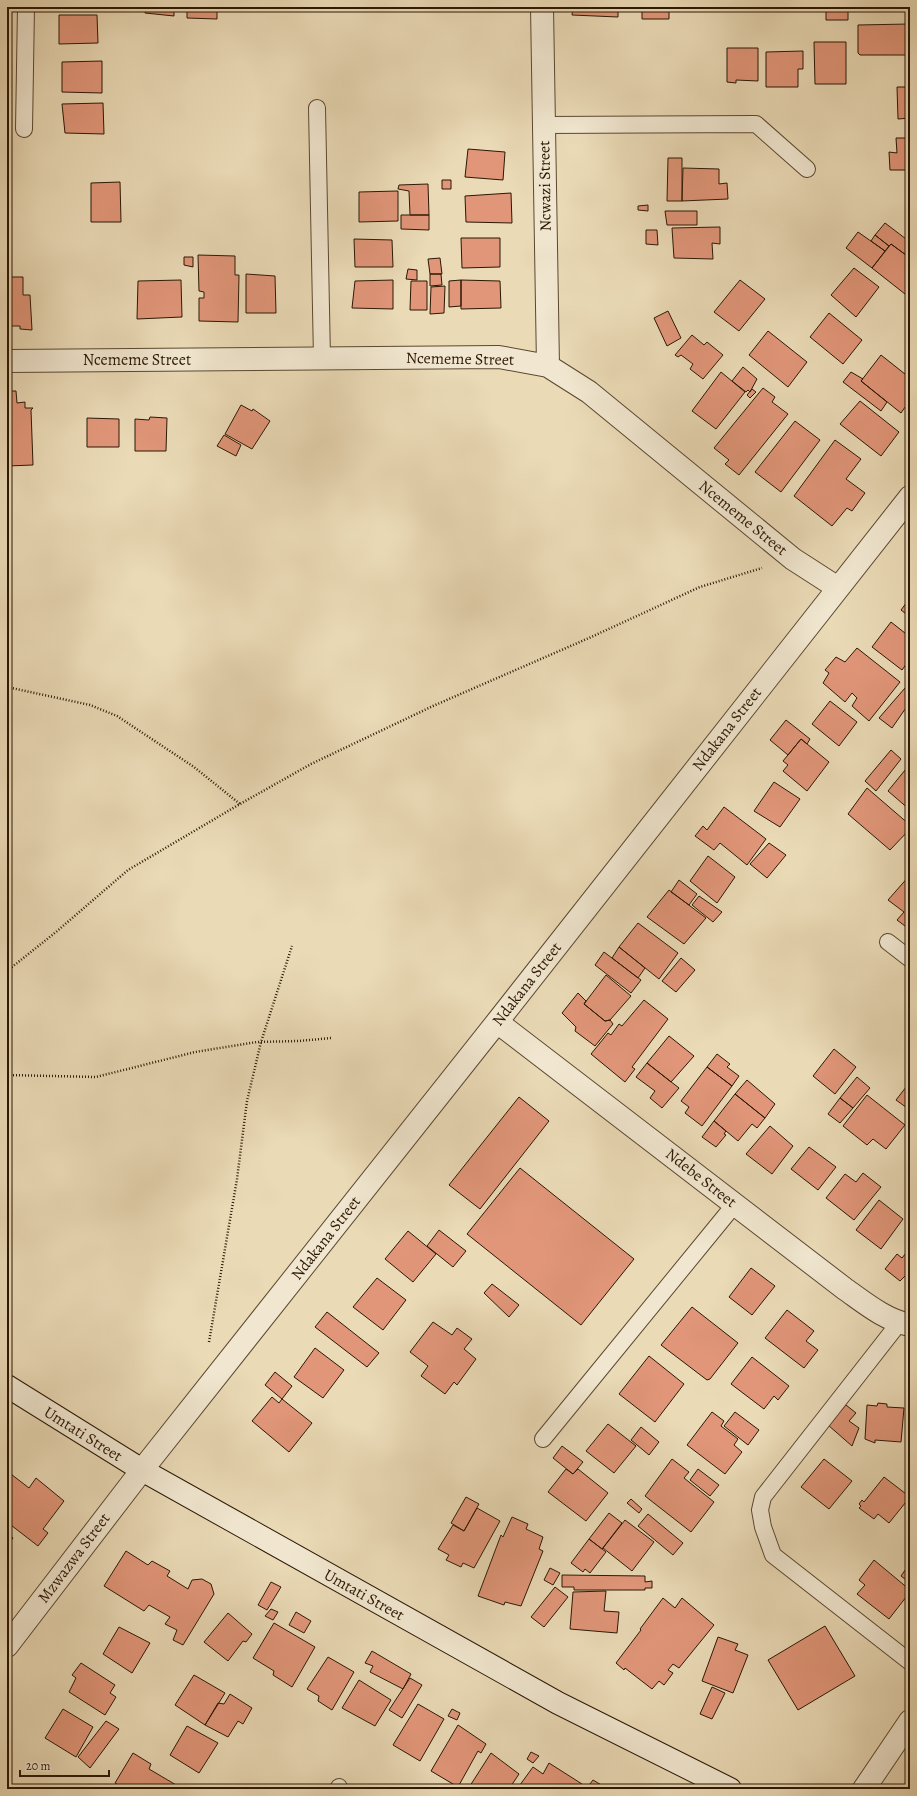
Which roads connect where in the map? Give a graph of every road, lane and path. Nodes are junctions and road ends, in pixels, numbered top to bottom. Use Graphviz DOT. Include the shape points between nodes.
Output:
graph roads {
  1 [pos="26,7"];
  2 [pos="542,7"];
  3 [pos="317,108"];
  4 [pos="544,125"];
  5 [pos="24,129"];
  6 [pos="807,169"];
  7 [pos="322,359"];
  8 [pos="7,361"];
  9 [pos="548,366"];
  10 [pos="910,497"];
  11 [pos="793,559"];
  12 [pos="838,588"];
  13 [pos="7,687"];
  14 [pos="240,804"];
  15 [pos="888,942"];
  16 [pos="292,946"];
  17 [pos="910,959"];
  18 [pos="7,971"];
  19 [pos="498,1022"];
  20 [pos="331,1038"];
  21 [pos="261,1042"];
  22 [pos="7,1075"];
  23 [pos="734,1204"];
  24 [pos="904,1324"];
  25 [pos="209,1344"];
  26 [pos="7,1386"];
  27 [pos="543,1439"];
  28 [pos="142,1470"];
  29 [pos="7,1646"];
  30 [pos="910,1662"];
  31 [pos="910,1721"];
  32 [pos="730,1789"];
  33 [pos="864,1789"];
  1 -- 5 [label="lane"];
  2 -- 4 [label="street, Ncwazi Street"];
  3 -- 7 [label="lane"];
  4 -- 6 [label="lane" via="756,124"];
  4 -- 9 [label="street, Ncwazi Street"];
  7 -- 8 [label="street, Ncememe Street"];
  7 -- 9 [label="street, Ncememe Street" via="499,357"];
  9 -- 11 [label="street, Ncememe Street" via="589,392"];
  10 -- 12 [label="street, Ndakana Street"];
  11 -- 12 [label="street, Ncememe Street"];
  11 -- 14 [label="path" via="700,587 418,712 311,764"];
  12 -- 19 [label="street, Ndakana Street"];
  13 -- 14 [label="path" via="90,705 117,716 194,767"];
  14 -- 18 [label="path" via="128,870"];
  15 -- 17 [label="lane"];
  16 -- 21 [label="path"];
  19 -- 23 [label="street, Ndebe Street"];
  19 -- 28 [label="street, Ndakana Street"];
  20 -- 21 [label="path"];
  21 -- 22 [label="path" via="195,1052 96,1077"];
  21 -- 25 [label="path" via="247,1100 237,1179"];
  23 -- 24 [label="street, Ndebe Street" via="880,1314"];
  23 -- 27 [label="lane"];
  24 -- 30 [label="lane" via="763,1497 760,1510 773,1554"];
  26 -- 28 [label="street, Umtati Street"];
  28 -- 29 [label="street, Mzwazwa Street"];
  28 -- 32 [label="street, Umtati Street" via="558,1703"];
  31 -- 33 [label="street"];
}
